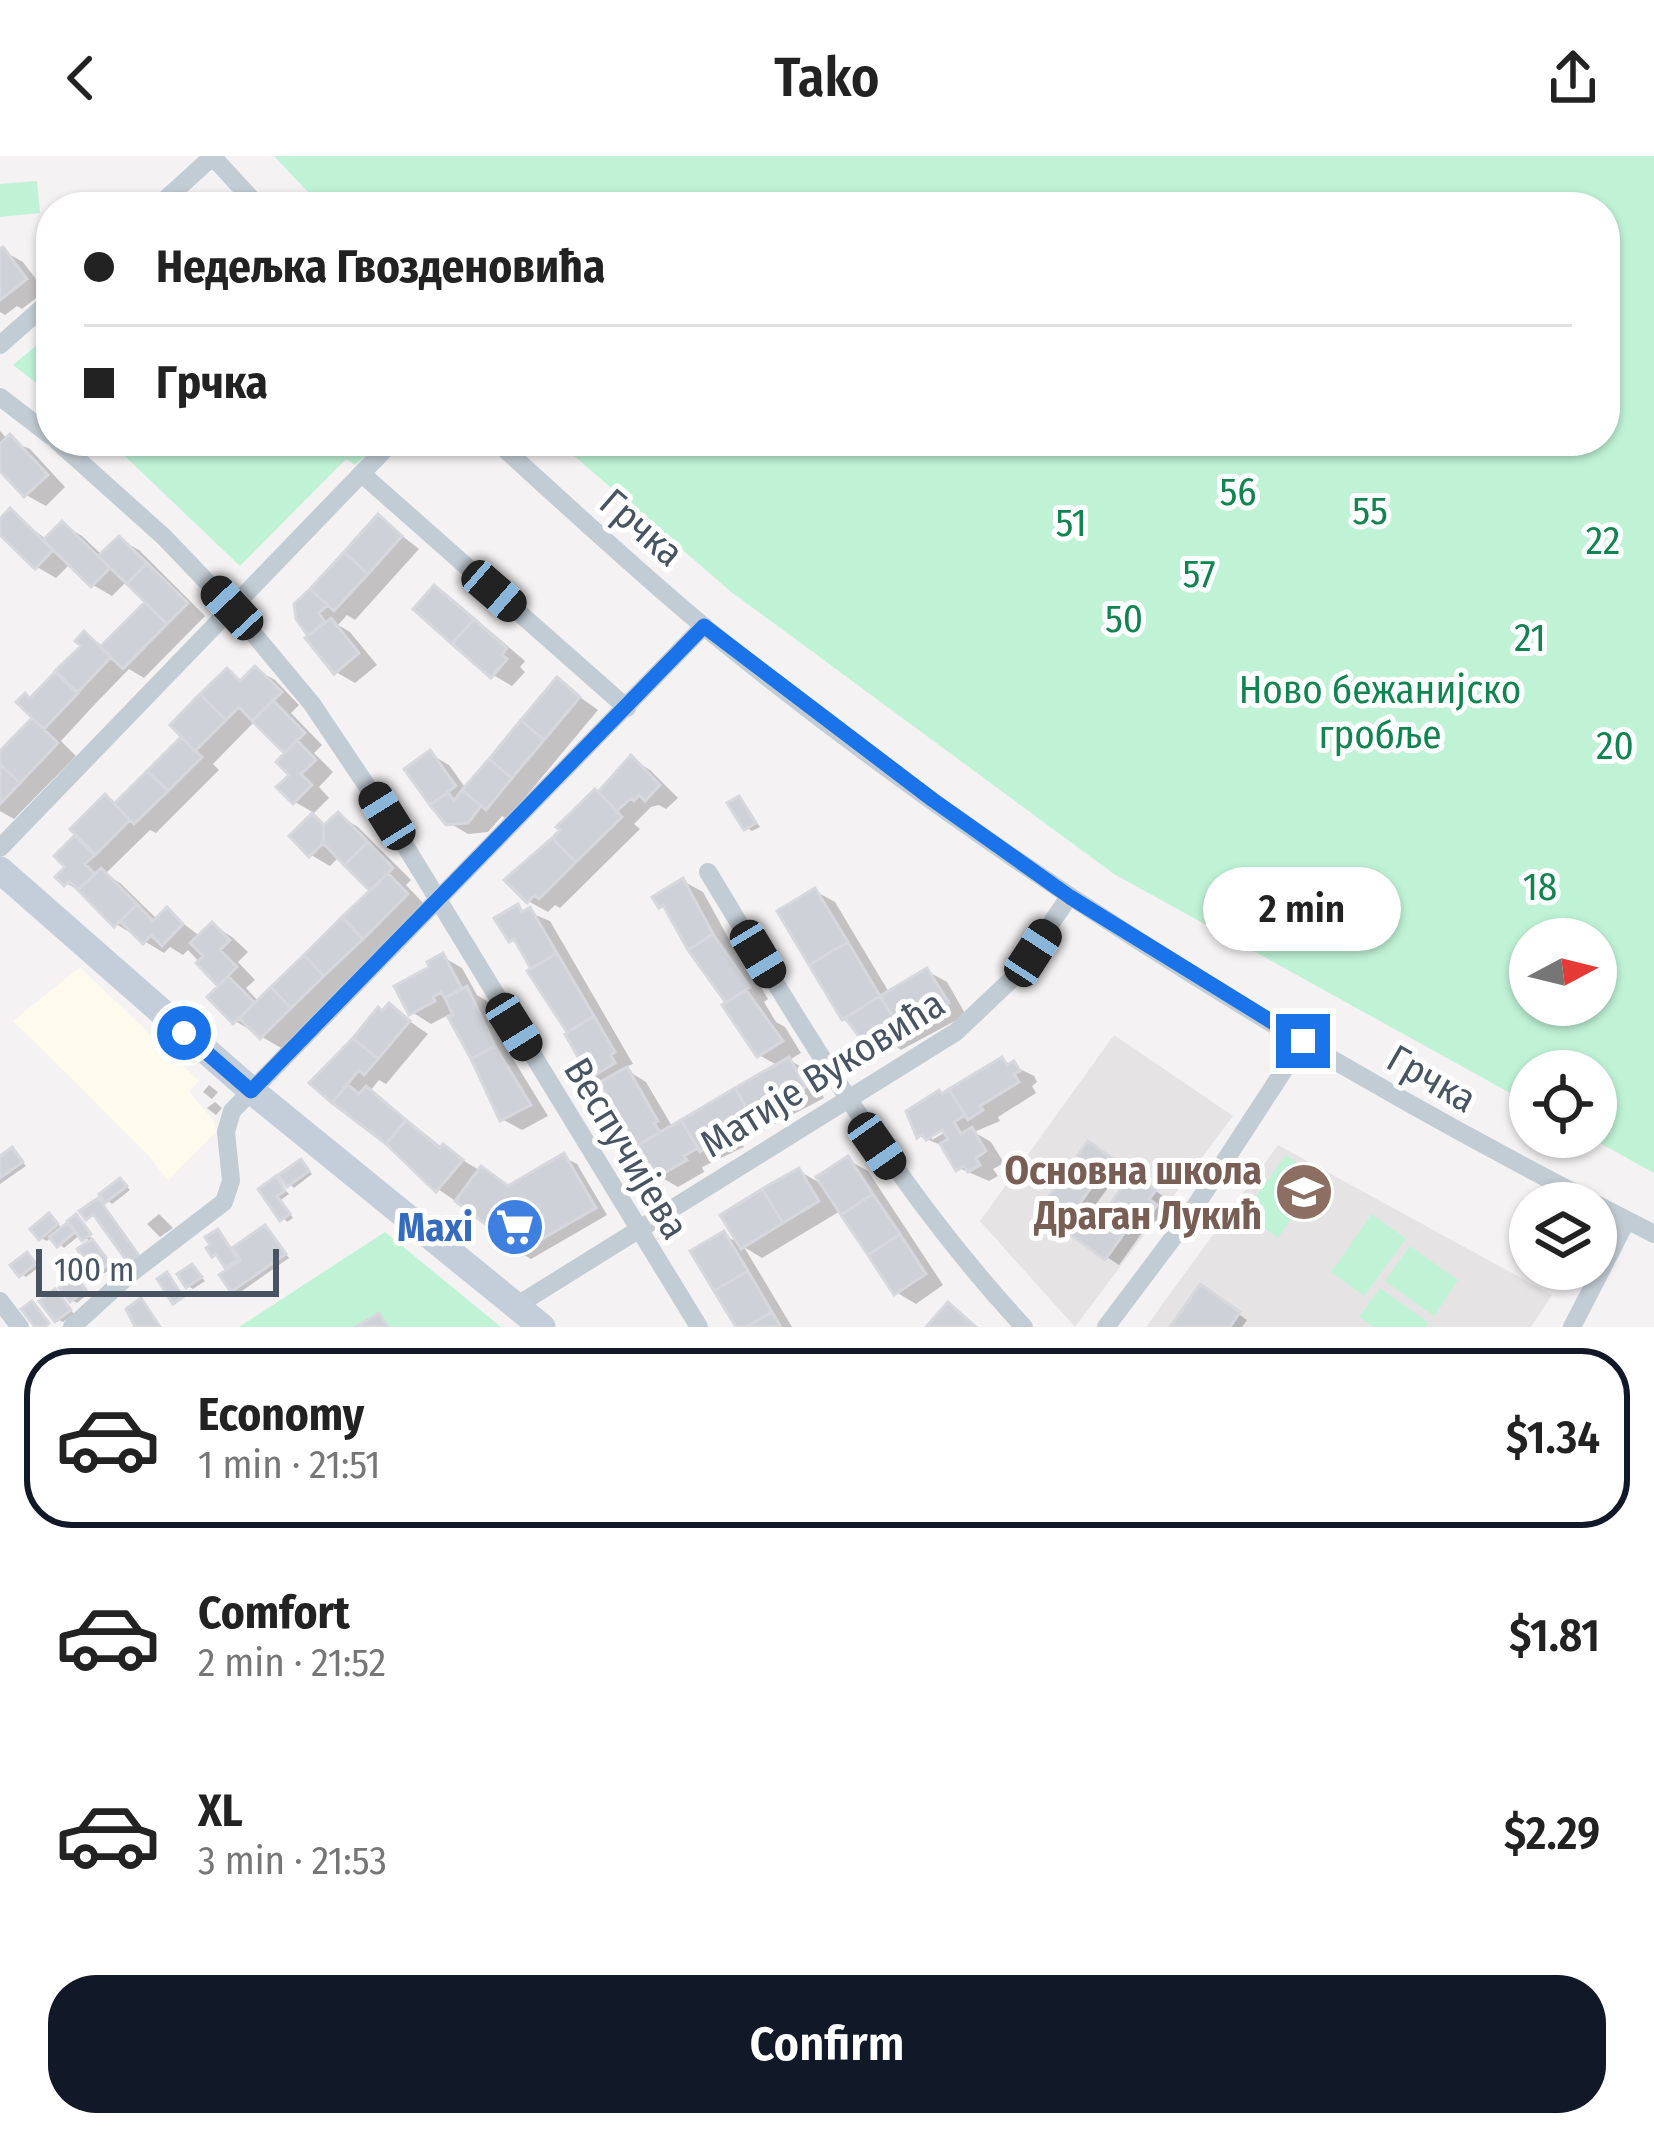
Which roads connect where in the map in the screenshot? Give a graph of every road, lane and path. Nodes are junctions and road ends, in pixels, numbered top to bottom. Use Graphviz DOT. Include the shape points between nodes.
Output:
graph roads {
  1 [pos="212,156"];
  2 [pos="173,192"];
  3 [pos="245,192"];
  4 [pos="36,313"];
  5 [pos="0,345"];
  6 [pos="0,398"];
  7 [pos="36,425"];
  8 [pos="75,456"];
  9 [pos="379,456"];
  10 [pos="513,456"];
  11 [pos="362,474"];
  12 [pos="232,608"];
  13 [pos="704,626"];
  14 [pos="627,708"];
  15 [pos="0,848"];
  16 [pos="0,870"];
  17 [pos="708,872"];
  18 [pos="1070,897"];
  19 [pos="437,899"];
  20 [pos="1303,1041"];
  21 [pos="251,1091"];
  22 [pos="846,1100"];
  23 [pos="1553,1182"];
  24 [pos="1617,1215"];
  25 [pos="1627,1220"];
  26 [pos="637,1228"];
  27 [pos="1654,1234"];
  28 [pos="0,1301"];
  29 [pos="516,1306"];
  30 [pos="20,1327"];
  31 [pos="72,1327"];
  32 [pos="542,1327"];
  33 [pos="699,1327"];
  34 [pos="1024,1327"];
  35 [pos="1106,1327"];
  36 [pos="1572,1327"];
  1 -- 2 [label="street"];
  1 -- 3 [label="street"];
  4 -- 5 [label="street"];
  6 -- 7 [label="street, Веспучијева"];
  8 -- 12 [label="street, Веспучијева"];
  9 -- 11 [label="street"];
  10 -- 13 [label="street, Грчка"];
  11 -- 12 [label="street"];
  11 -- 14 [label="street"];
  12 -- 15 [label="street"];
  12 -- 19 [label="street, Веспучијева" via="332,730"];
  13 -- 14 [label="street"];
  13 -- 18 [label="street, Грчка"];
  14 -- 19 [label="street"];
  16 -- 21 [label="main road"];
  17 -- 22 [label="street"];
  18 -- 20 [label="street, Грчка"];
  18 -- 22 [label="street, Матије Вуковића" via="1015,976 965,1024"];
  19 -- 21 [label="street"];
  19 -- 26 [label="street, Веспучијева"];
  20 -- 23 [label="street, Грчка"];
  20 -- 35 [label="street"];
  21 -- 29 [label="main road"];
  21 -- 31 [label="street" via="229,1116 224,1202"];
  22 -- 26 [label="street, Матије Вуковића"];
  22 -- 34 [label="street" via="938,1229"];
  24 -- 25 [label="street, Грчка"];
  25 -- 27 [label="street, Грчка"];
  25 -- 36 [label="street"];
  26 -- 29 [label="street, Матије Вуковића"];
  26 -- 33 [label="street, Веспучијева"];
  28 -- 30 [label="street"];
  29 -- 32 [label="main road"];
}
